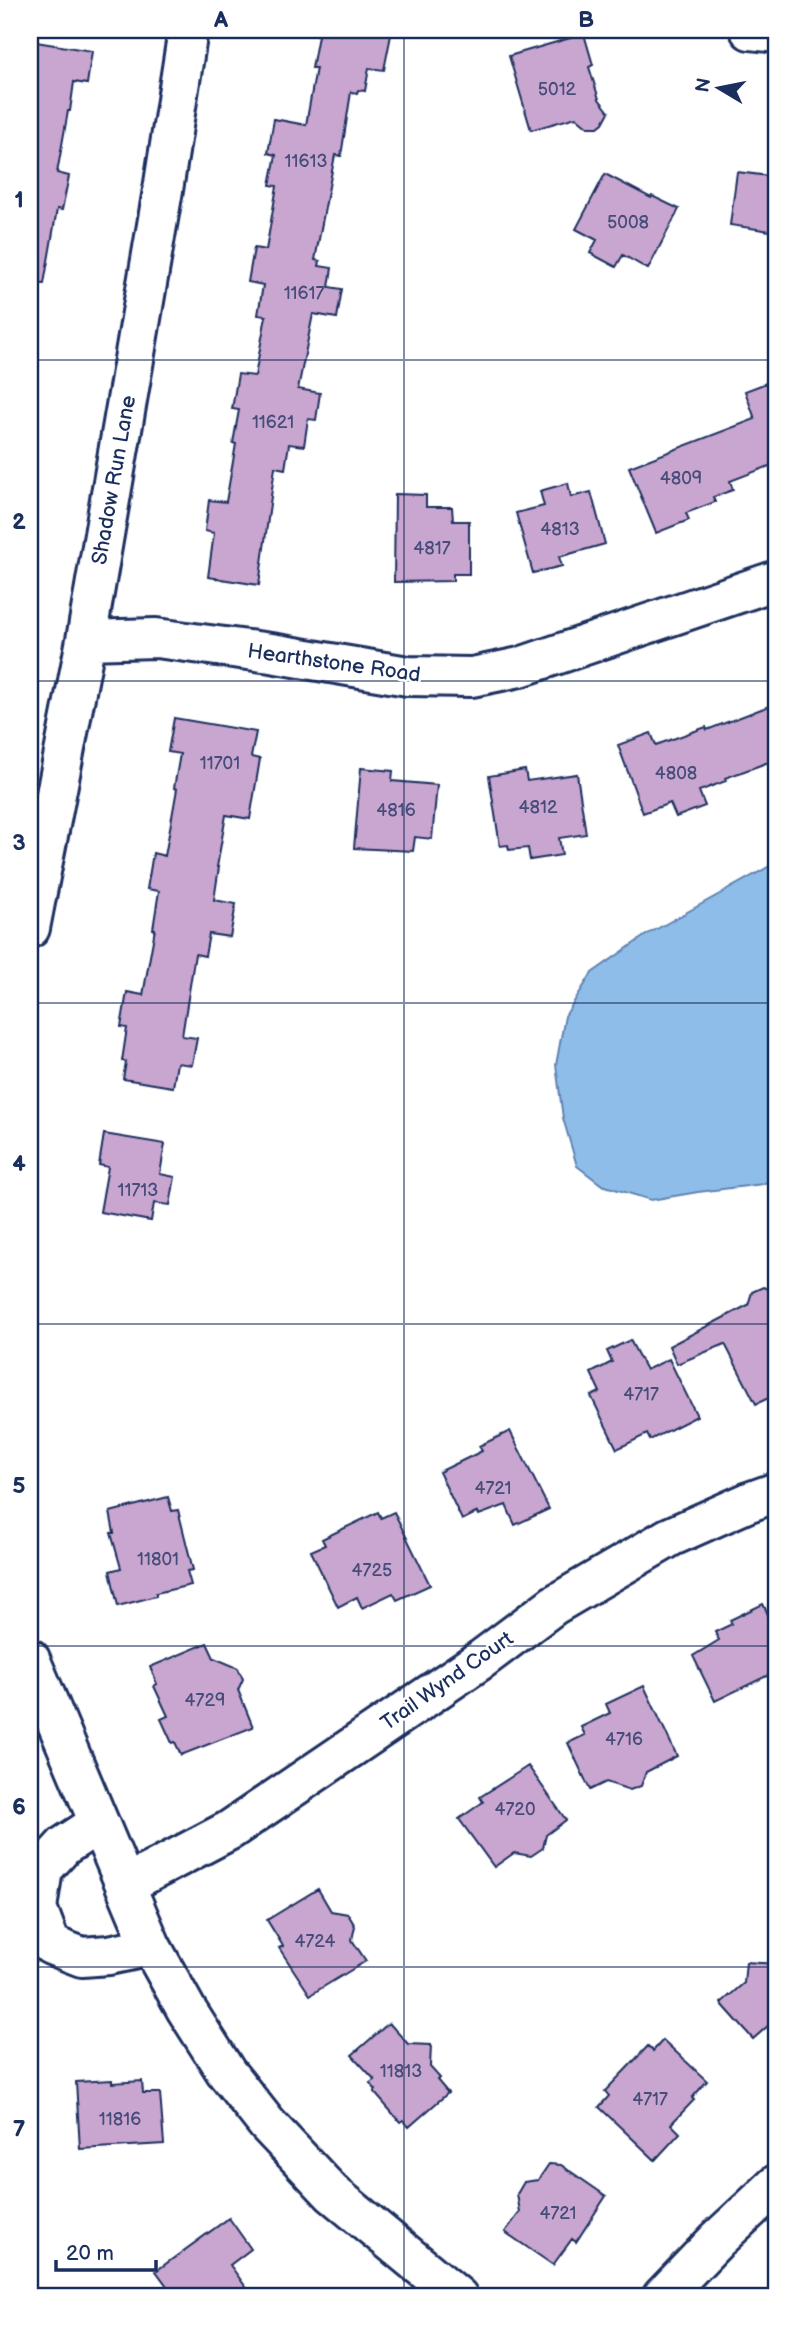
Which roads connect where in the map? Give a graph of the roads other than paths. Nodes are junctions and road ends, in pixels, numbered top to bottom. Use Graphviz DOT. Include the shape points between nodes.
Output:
graph roads {
  1 [pos="188,30"];
  2 [pos="750,30"];
  3 [pos="777,33"];
  4 [pos="777,580"];
  5 [pos="86,640"];
  6 [pos="30,928"];
  7 [pos="777,1492"];
  8 [pos="30,1659"];
  9 [pos="99,1824"];
  10 [pos="125,1885"];
  11 [pos="151,1946"];
  12 [pos="777,2184"];
  13 [pos="458,2297"];
  14 [pos="662,2297"];
  1 -- 5 [label="street, Shadow Run Lane"];
  2 -- 3 [label="street"];
  4 -- 5 [label="street, Hearthstone Road" via="520,667 472,677 408,676 156,638"];
  5 -- 6 [label="street, Shadow Run Lane"];
  7 -- 10 [label="street, Trail Wynd Court" via="670,1538 554,1605 230,1830"];
  8 -- 9 [label="street"];
  9 -- 10 [label="street"];
  9 -- 11 [label="street" via="64,1846 43,1869 37,1908 51,1945 82,1957"];
  10 -- 11 [label="street"];
  11 -- 13 [label="street" via="226,2072 267,2124 332,2193"];
  12 -- 14 [label="street"];
}
